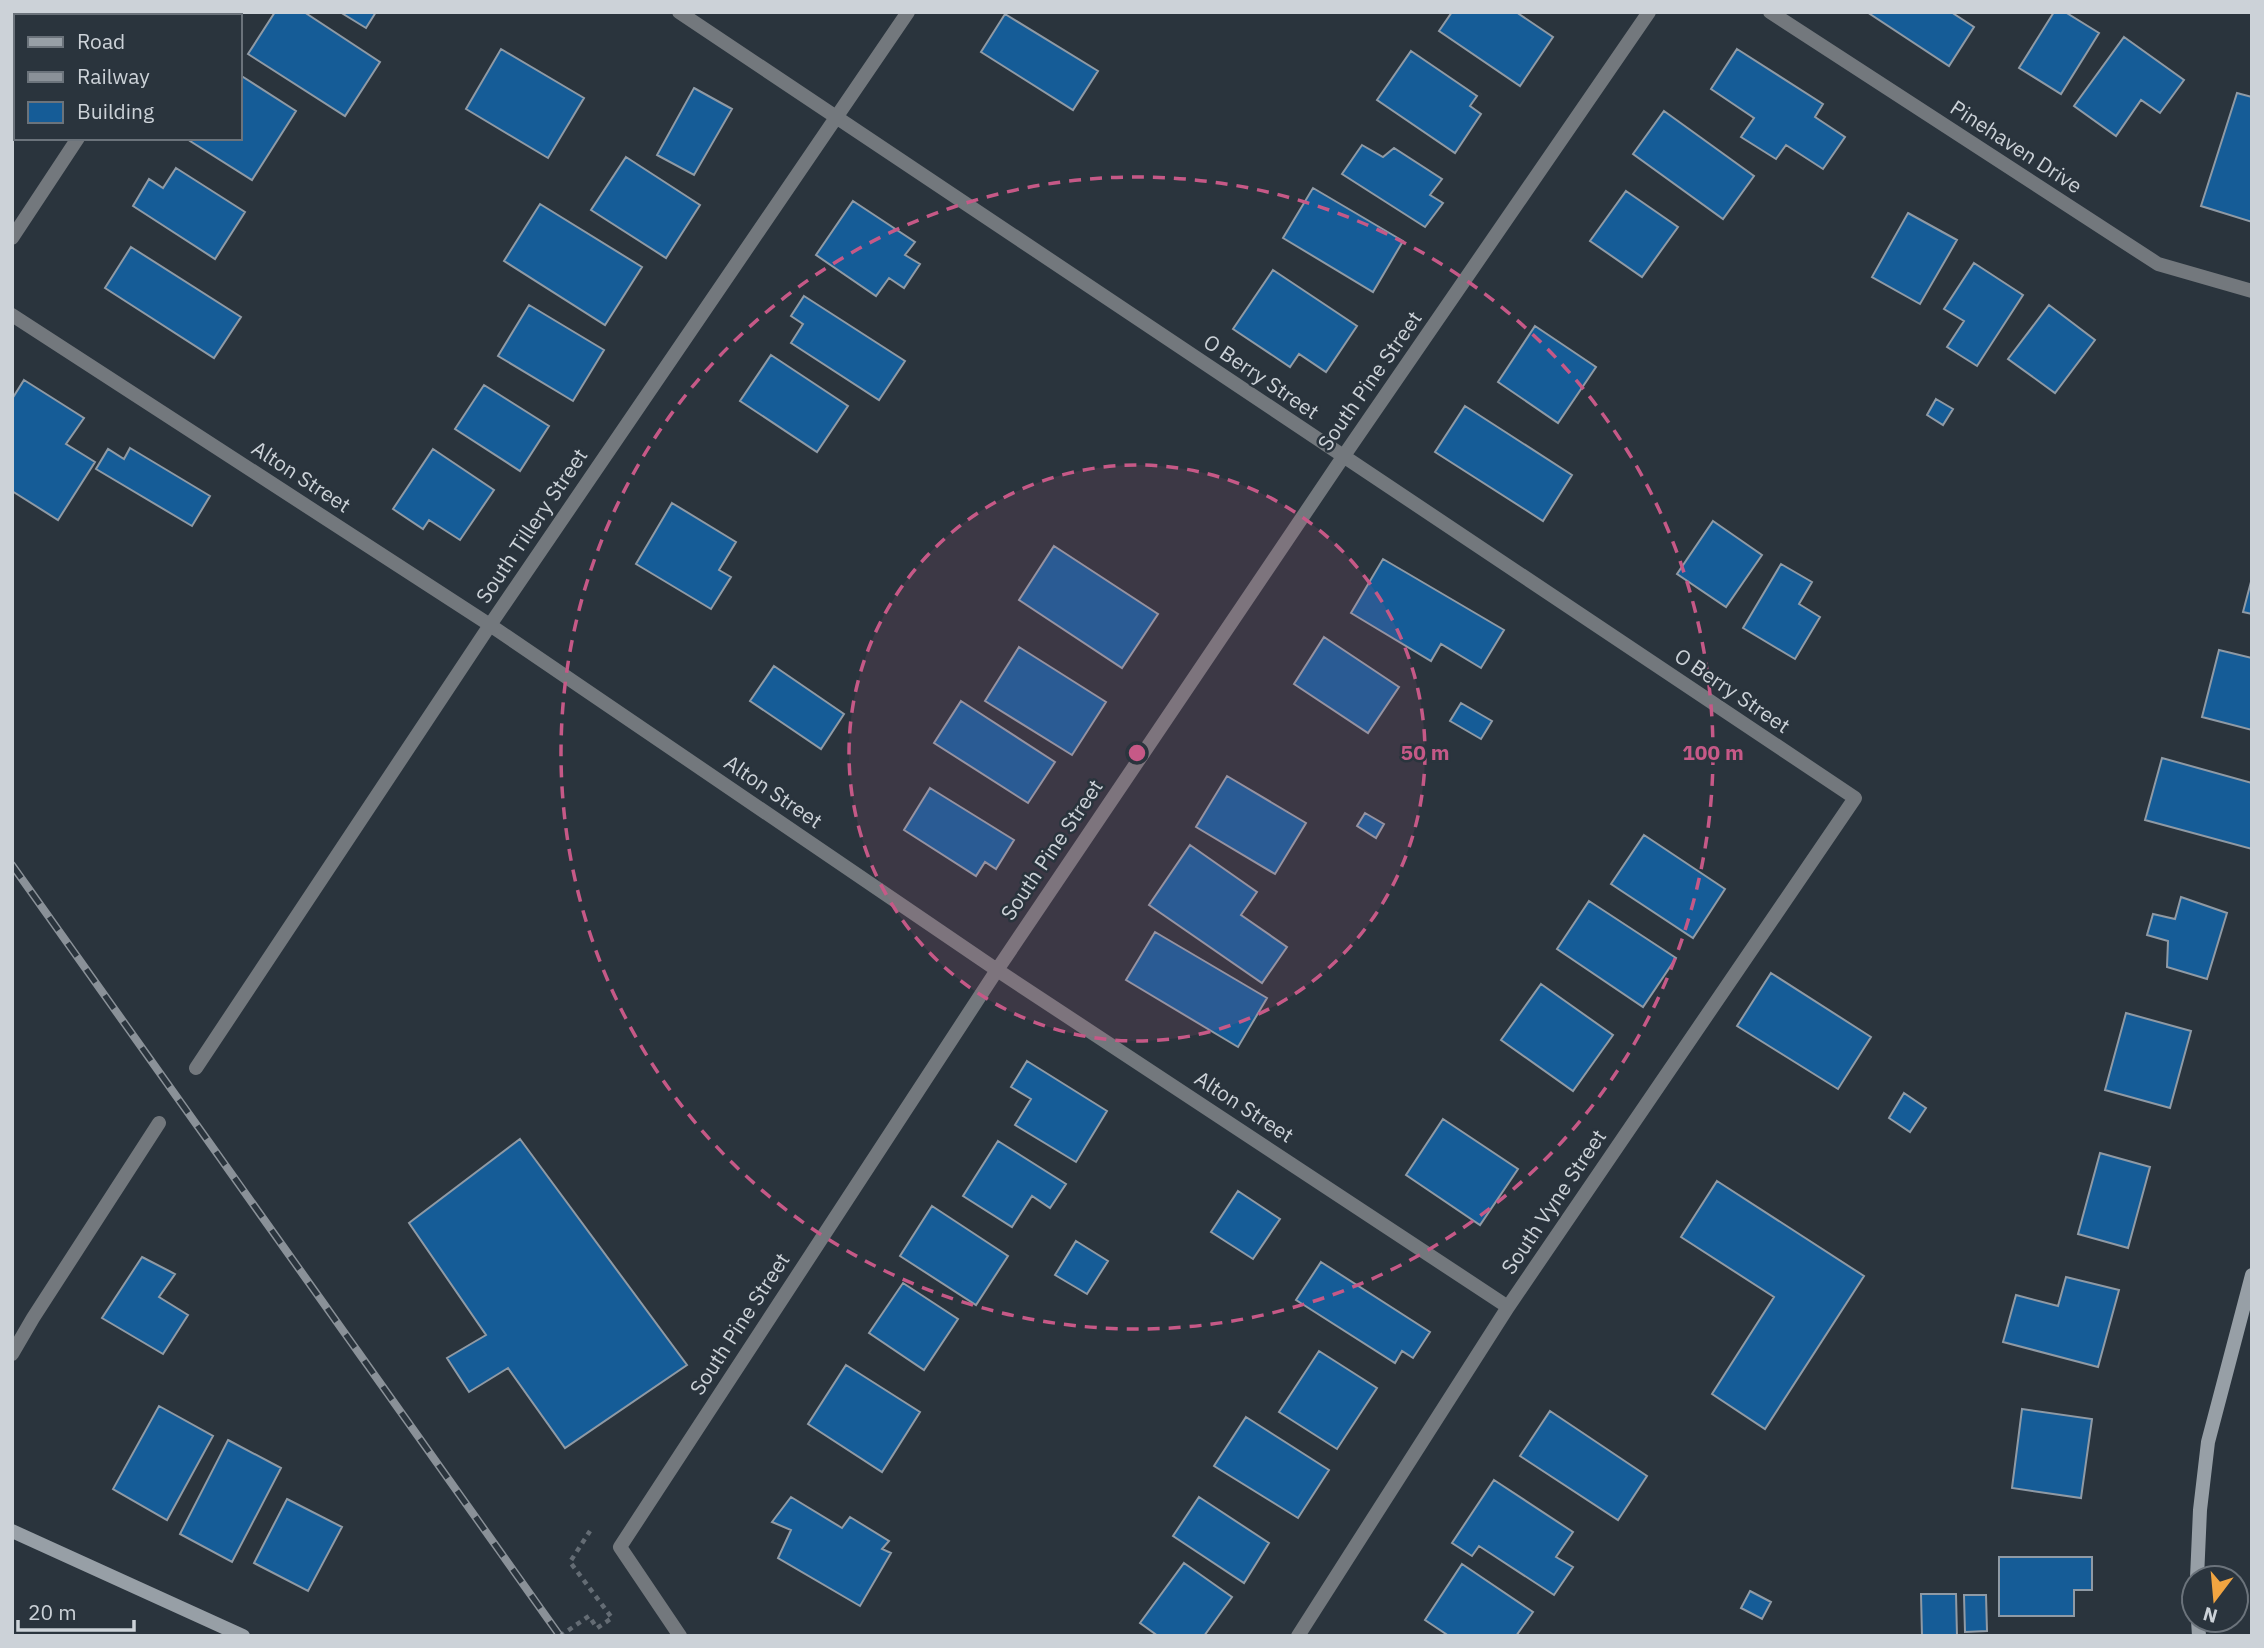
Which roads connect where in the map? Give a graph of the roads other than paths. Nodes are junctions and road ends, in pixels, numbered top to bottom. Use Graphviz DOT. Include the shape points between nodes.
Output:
graph roads {
  1 [pos="678,12"];
  2 [pos="908,12"];
  3 [pos="1649,12"];
  4 [pos="1770,12"];
  5 [pos="838,118"];
  6 [pos="77,140"];
  7 [pos="12,238"];
  8 [pos="2252,291"];
  9 [pos="12,315"];
  10 [pos="1343,457"];
  11 [pos="489,625"];
  12 [pos="1856,798"];
  13 [pos="997,970"];
  14 [pos="196,1068"];
  15 [pos="159,1123"];
  16 [pos="2252,1275"];
  17 [pos="1508,1307"];
  18 [pos="12,1354"];
  19 [pos="12,1531"];
  20 [pos="2198,1564"];
  21 [pos="243,1636"];
  22 [pos="680,1636"];
  23 [pos="1298,1636"];
  1 -- 5 [label="street, O Berry Street"];
  2 -- 5 [label="street, South Tillery Street"];
  3 -- 10 [label="street, South Pine Street"];
  4 -- 8 [label="street, Pinehaven Drive" via="2158,264"];
  5 -- 10 [label="street, O Berry Street"];
  5 -- 11 [label="street, South Tillery Street"];
  6 -- 7 [label="street"];
  9 -- 11 [label="street, Alton Street"];
  10 -- 12 [label="street, O Berry Street"];
  10 -- 13 [label="street, South Pine Street"];
  11 -- 13 [label="street, Alton Street"];
  11 -- 14 [label="street, South Tillery Street"];
  12 -- 17 [label="street, South Vyne Street"];
  13 -- 17 [label="street, Alton Street"];
  13 -- 22 [label="street, South Pine Street" via="620,1547"];
  15 -- 18 [label="street"];
  16 -- 20 [label="street" via="2208,1443"];
  17 -- 23 [label="street, South Vyne Street"];
  19 -- 21 [label="street"];
}
